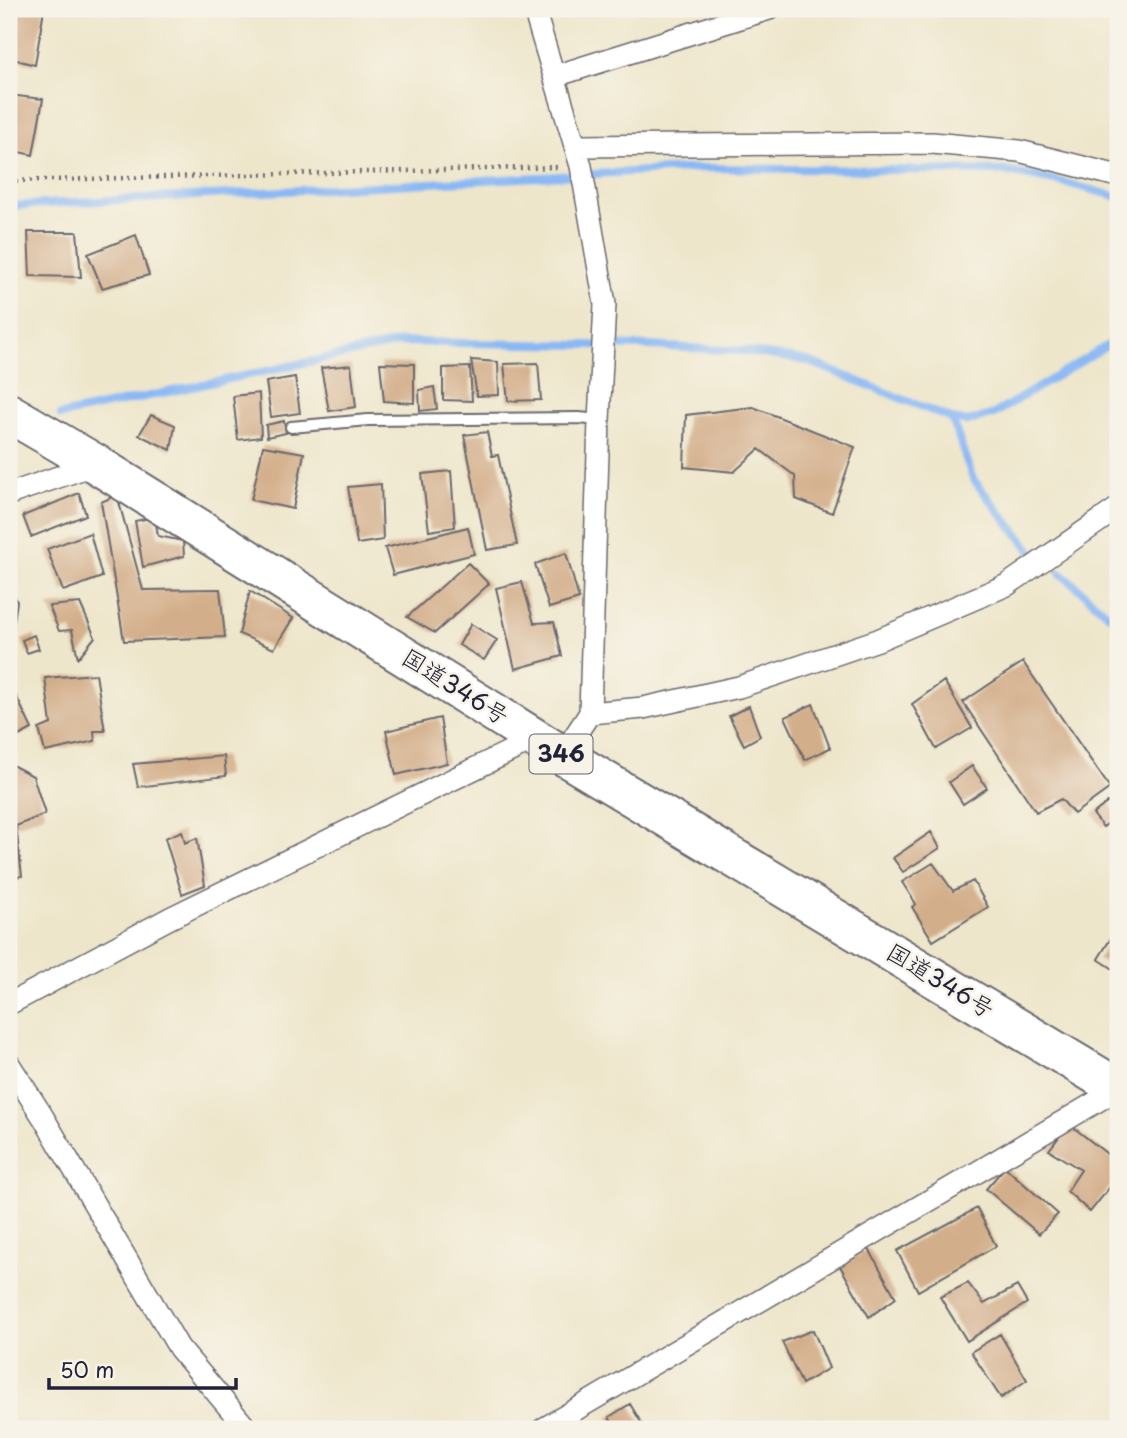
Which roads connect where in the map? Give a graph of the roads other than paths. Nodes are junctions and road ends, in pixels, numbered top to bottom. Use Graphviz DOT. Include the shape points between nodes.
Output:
graph roads {
  1 [pos="534,9"];
  2 [pos="769,9"];
  3 [pos="555,76"];
  4 [pos="579,156"];
  5 [pos="1118,176"];
  6 [pos="9,413"];
  7 [pos="599,420"];
  8 [pos="291,427"];
  9 [pos="96,464"];
  10 [pos="9,494"];
  11 [pos="1118,508"];
  12 [pos="590,713"];
  13 [pos="549,746"];
  14 [pos="9,1004"];
  15 [pos="9,1064"];
  16 [pos="1118,1089"];
  17 [pos="247,1429"];
  18 [pos="543,1429"];
  1 -- 3 [label="street"];
  2 -- 3 [label="street"];
  3 -- 4 [label="street"];
  4 -- 5 [label="street" via="932,143 1019,151"];
  4 -- 7 [label="street" via="605,304"];
  6 -- 9 [label="highway, 国道346号 / 346"];
  7 -- 8 [label="lane" via="368,420"];
  7 -- 12 [label="street"];
  9 -- 10 [label="street"];
  9 -- 13 [label="highway, 国道346号 / 346"];
  11 -- 12 [label="street" via="1007,585 878,640 739,687 643,708"];
  12 -- 13 [label="street"];
  13 -- 14 [label="street" via="170,918"];
  13 -- 16 [label="highway, 国道346号 / 346"];
  15 -- 17 [label="street" via="179,1348"];
  16 -- 18 [label="street"];
}
